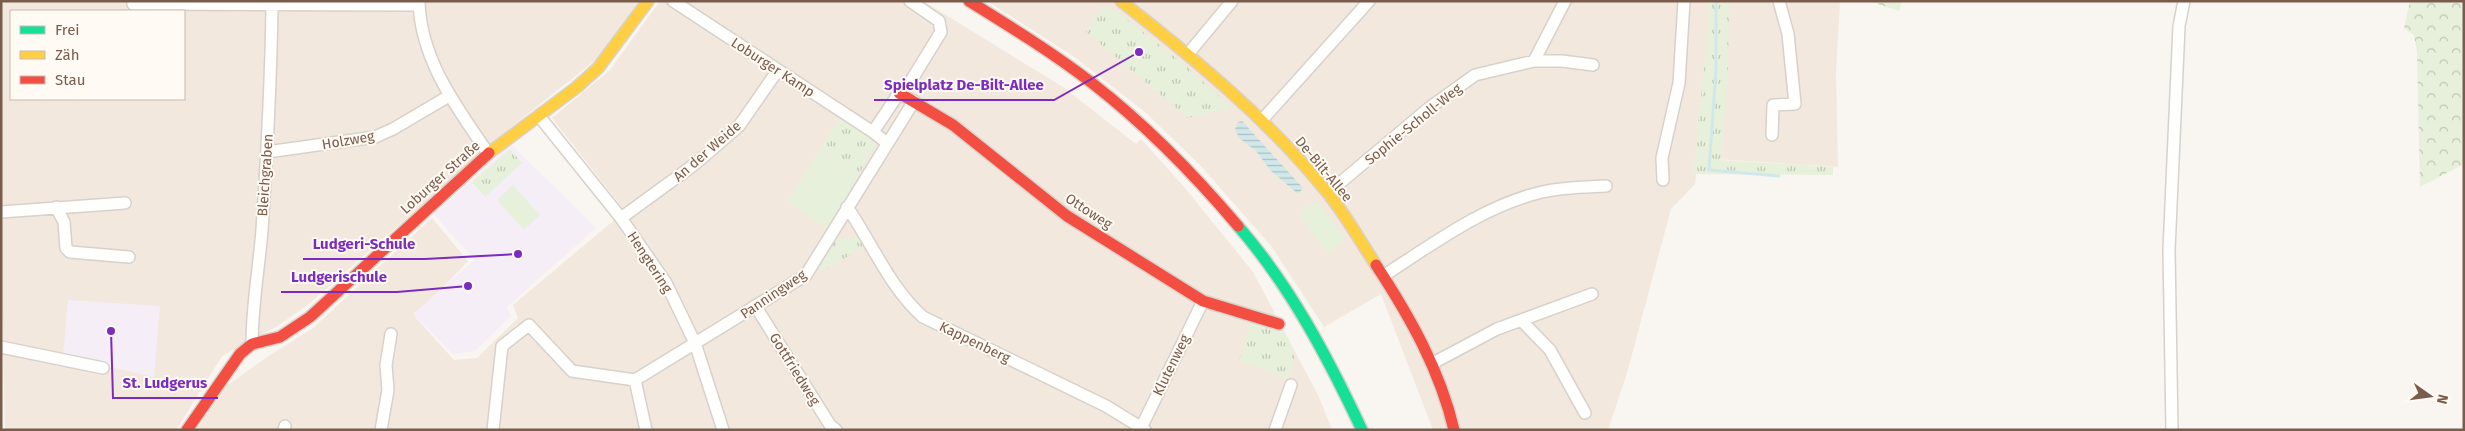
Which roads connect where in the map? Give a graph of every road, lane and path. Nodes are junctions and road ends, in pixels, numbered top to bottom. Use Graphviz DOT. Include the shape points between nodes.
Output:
graph roads {
  1 [pos="648,1"];
  2 [pos="673,1"];
  3 [pos="910,1"];
  4 [pos="969,1"];
  5 [pos="1121,1"];
  6 [pos="1232,1"];
  7 [pos="1369,1"];
  8 [pos="1565,1"];
  9 [pos="1684,1"];
  10 [pos="1779,1"];
  11 [pos="2184,1"];
  12 [pos="151,3"];
  13 [pos="419,3"];
  14 [pos="272,5"];
  15 [pos="133,6"];
  16 [pos="1188,54"];
  17 [pos="1534,61"];
  18 [pos="1592,66"];
  19 [pos="778,70"];
  20 [pos="899,93"];
  21 [pos="449,96"];
  22 [pos="914,101"];
  23 [pos="539,116"];
  24 [pos="1262,120"];
  25 [pos="873,132"];
  26 [pos="1772,135"];
  27 [pos="887,143"];
  28 [pos="267,152"];
  29 [pos="488,153"];
  30 [pos="1663,180"];
  31 [pos="1606,186"];
  32 [pos="1328,193"];
  33 [pos="125,203"];
  34 [pos="56,207"];
  35 [pos="847,207"];
  36 [pos="1,212"];
  37 [pos="621,218"];
  38 [pos="129,257"];
  39 [pos="1383,276"];
  40 [pos="1592,294"];
  41 [pos="1203,301"];
  42 [pos="756,307"];
  43 [pos="1521,320"];
  44 [pos="1279,324"];
  45 [pos="391,334"];
  46 [pos="695,343"];
  47 [pos="252,344"];
  48 [pos="1,347"];
  49 [pos="1433,363"];
  50 [pos="103,368"];
  51 [pos="635,380"];
  52 [pos="1291,385"];
  53 [pos="1585,413"];
  54 [pos="1142,429"];
  55 [pos="187,430"];
  56 [pos="381,430"];
  57 [pos="493,430"];
  58 [pos="646,430"];
  59 [pos="723,430"];
  60 [pos="836,430"];
  61 [pos="1275,430"];
  62 [pos="1362,430"];
  63 [pos="1454,430"];
  64 [pos="2172,430"];
  1 -- 23 [label="street, Loburger Straße" via="598,68"];
  2 -- 19 [label="street, Loburger Kamp"];
  3 -- 20 [label="street" via="939,21 941,32 909,84"];
  4 -- 62 [label="street" via="1030,38 1097,87 1161,141 1220,200 1294,299 1323,347"];
  5 -- 16 [label="street, De-Bilt-Allee"];
  6 -- 16 [label="street"];
  7 -- 24 [label="street"];
  8 -- 17 [label="street"];
  9 -- 30 [label="street" via="1679,83 1662,158"];
  10 -- 26 [label="street" via="1788,34 1795,104 1773,105"];
  11 -- 64 [label="street" via="2179,26 2170,192"];
  12 -- 14 [label="street"];
  12 -- 15 [label="street"];
  13 -- 14 [label="street"];
  13 -- 21 [label="street" via="425,40"];
  14 -- 28 [label="street, Bleichgraben"];
  16 -- 24 [label="street, De-Bilt-Allee"];
  17 -- 18 [label="street, Sophie-Scholl-Weg"];
  17 -- 32 [label="street, Sophie-Scholl-Weg" via="1475,75 1429,108"];
  19 -- 25 [label="street, Loburger Kamp"];
  19 -- 37 [label="street, An der Weide" via="739,126 695,164"];
  20 -- 22 [label="street, Ottoweg"];
  20 -- 25 [label="street"];
  21 -- 28 [label="street, Holzweg" via="375,137"];
  21 -- 29 [label="street"];
  22 -- 27 [label="street, Panningweg"];
  22 -- 41 [label="street, Ottoweg" via="953,126 1067,216"];
  23 -- 29 [label="street, Loburger Straße"];
  23 -- 37 [label="street, Hengtering"];
  24 -- 32 [label="street, De-Bilt-Allee"];
  25 -- 27 [label="street"];
  27 -- 35 [label="street, Panningweg"];
  28 -- 47 [label="street, Bleichgraben"];
  29 -- 47 [label="street, Loburger Straße" via="310,317 280,337"];
  31 -- 39 [label="street" via="1540,192 1473,218"];
  32 -- 39 [label="street, De-Bilt-Allee"];
  33 -- 34 [label="street"];
  34 -- 36 [label="street"];
  34 -- 38 [label="street" via="62,215 66,248 70,252"];
  35 -- 42 [label="street, Panningweg" via="806,275"];
  35 -- 54 [label="street, Kappenberg" via="898,291 923,317 1106,406"];
  37 -- 46 [label="street, Hengtering" via="666,283"];
  39 -- 49 [label="street, De-Bilt-Allee"];
  40 -- 43 [label="street"];
  41 -- 44 [label="street, Ottoweg"];
  41 -- 54 [label="street, Klutenweg"];
  42 -- 46 [label="street, Panningweg"];
  42 -- 60 [label="street, Gottfriedweg"];
  43 -- 49 [label="street"];
  43 -- 53 [label="street" via="1550,350"];
  45 -- 56 [label="street" via="386,365 388,390"];
  46 -- 51 [label="street, Panningweg"];
  46 -- 59 [label="street, Hengtering"];
  47 -- 55 [label="street" via="240,354"];
  48 -- 50 [label="street"];
  49 -- 63 [label="street, De-Bilt-Allee"];
  51 -- 57 [label="street" via="572,371 529,324 502,346"];
  51 -- 58 [label="street"];
  52 -- 61 [label="street"];
}
